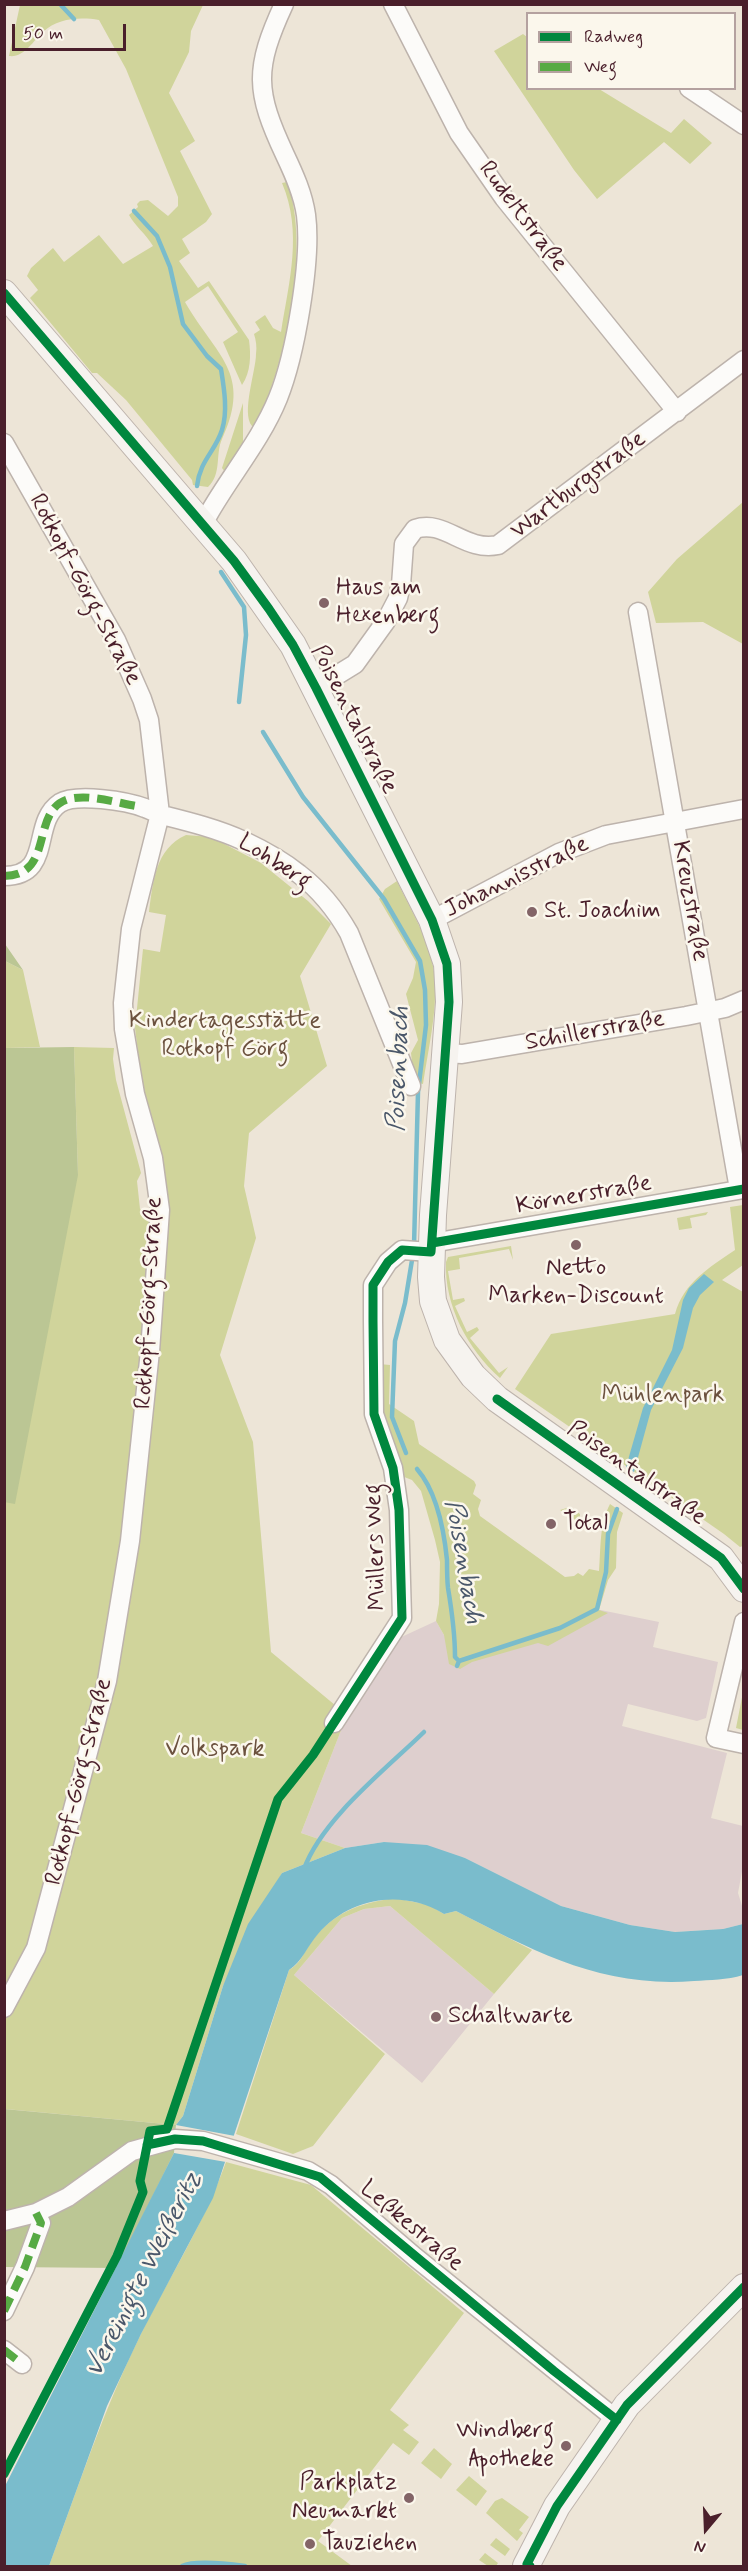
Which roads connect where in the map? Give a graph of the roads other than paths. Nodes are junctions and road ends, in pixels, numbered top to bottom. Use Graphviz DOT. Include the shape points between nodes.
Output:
graph roads {
  1 [pos="393,4"];
  2 [pos="283,8"];
  3 [pos="691,90"];
  4 [pos="744,125"];
  5 [pos="4,293"];
  6 [pos="744,360"];
  7 [pos="677,412"];
  8 [pos="4,443"];
  9 [pos="200,521"];
  10 [pos="638,612"];
  11 [pos="316,688"];
  12 [pos="744,809"];
  13 [pos="160,814"];
  14 [pos="676,822"];
  15 [pos="4,876"];
  16 [pos="432,920"];
  17 [pos="744,1000"];
  18 [pos="707,1011"];
  19 [pos="445,1053"];
  20 [pos="411,1086"];
  21 [pos="741,1189"];
  22 [pos="422,1249"];
  23 [pos="741,1580"];
  24 [pos="744,1622"];
  25 [pos="334,1723"];
  26 [pos="744,1744"];
  27 [pos="4,2008"];
  28 [pos="36,2213"];
  29 [pos="4,2221"];
  30 [pos="744,2287"];
  31 [pos="4,2311"];
  32 [pos="4,2350"];
  33 [pos="22,2364"];
  34 [pos="617,2420"];
  35 [pos="532,2566"];
  1 -- 7 [label="street, Rudeltstraße" via="459,133 504,198"];
  2 -- 9 [label="street" via="267,42 261,86 267,116 301,193 308,243 305,270 289,363 278,398 208,515"];
  3 -- 4 [label="street"];
  5 -- 9 [label="main road, Poisentalstraße"];
  6 -- 7 [label="street, Wartburgstraße"];
  7 -- 11 [label="street, Wartburgstraße" via="498,545 485,548 469,544 432,526 415,529 404,544 398,598 386,621 355,664"];
  8 -- 13 [label="street, Rotkopf-Görg-Straße" via="116,640 142,699 149,720"];
  9 -- 11 [label="main road, Poisentalstraße" via="269,609"];
  10 -- 14 [label="street, Kreuzstraße"];
  11 -- 16 [label="main road, Poisentalstraße"];
  12 -- 14 [label="street, Johannisstraße"];
  13 -- 15 [label="street, Lohberg" via="142,807 73,798 51,812 37,858 29,870"];
  13 -- 20 [label="street, Lohberg" via="217,830 262,850 300,874 326,899 349,933"];
  13 -- 27 [label="street, Rotkopf-Görg-Straße" via="131,929 123,1004 135,1094 153,1158 160,1210 130,1542 107,1681 51,1897 36,1948"];
  14 -- 16 [label="street, Johannisstraße" via="606,835 559,853"];
  14 -- 18 [label="street, Kreuzstraße"];
  16 -- 19 [label="main road, Poisentalstraße" via="447,964"];
  17 -- 18 [label="street, Schillerstraße"];
  18 -- 19 [label="street, Schillerstraße" via="462,1054"];
  18 -- 21 [label="street, Kreuzstraße"];
  19 -- 22 [label="main road, Poisentalstraße"];
  21 -- 22 [label="street, Körnerstraße"];
  22 -- 23 [label="main road, Poisentalstraße" via="447,1340 473,1377 529,1423 721,1558"];
  22 -- 25 [label="street, Müllers Weg" via="402,1250 388,1262 373,1285 374,1414 393,1468 399,1510 402,1617"];
  24 -- 26 [label="street" via="716,1738"];
  28 -- 29 [label="street, Leßkestraße"];
  28 -- 31 [label="street" via="41,2223"];
  28 -- 34 [label="street, Leßkestraße" via="68,2197 132,2151 174,2139 203,2141 320,2176"];
  30 -- 34 [label="main road" via="647,2383"];
  32 -- 33 [label="street"];
  34 -- 35 [label="main road" via="557,2506"];
}
